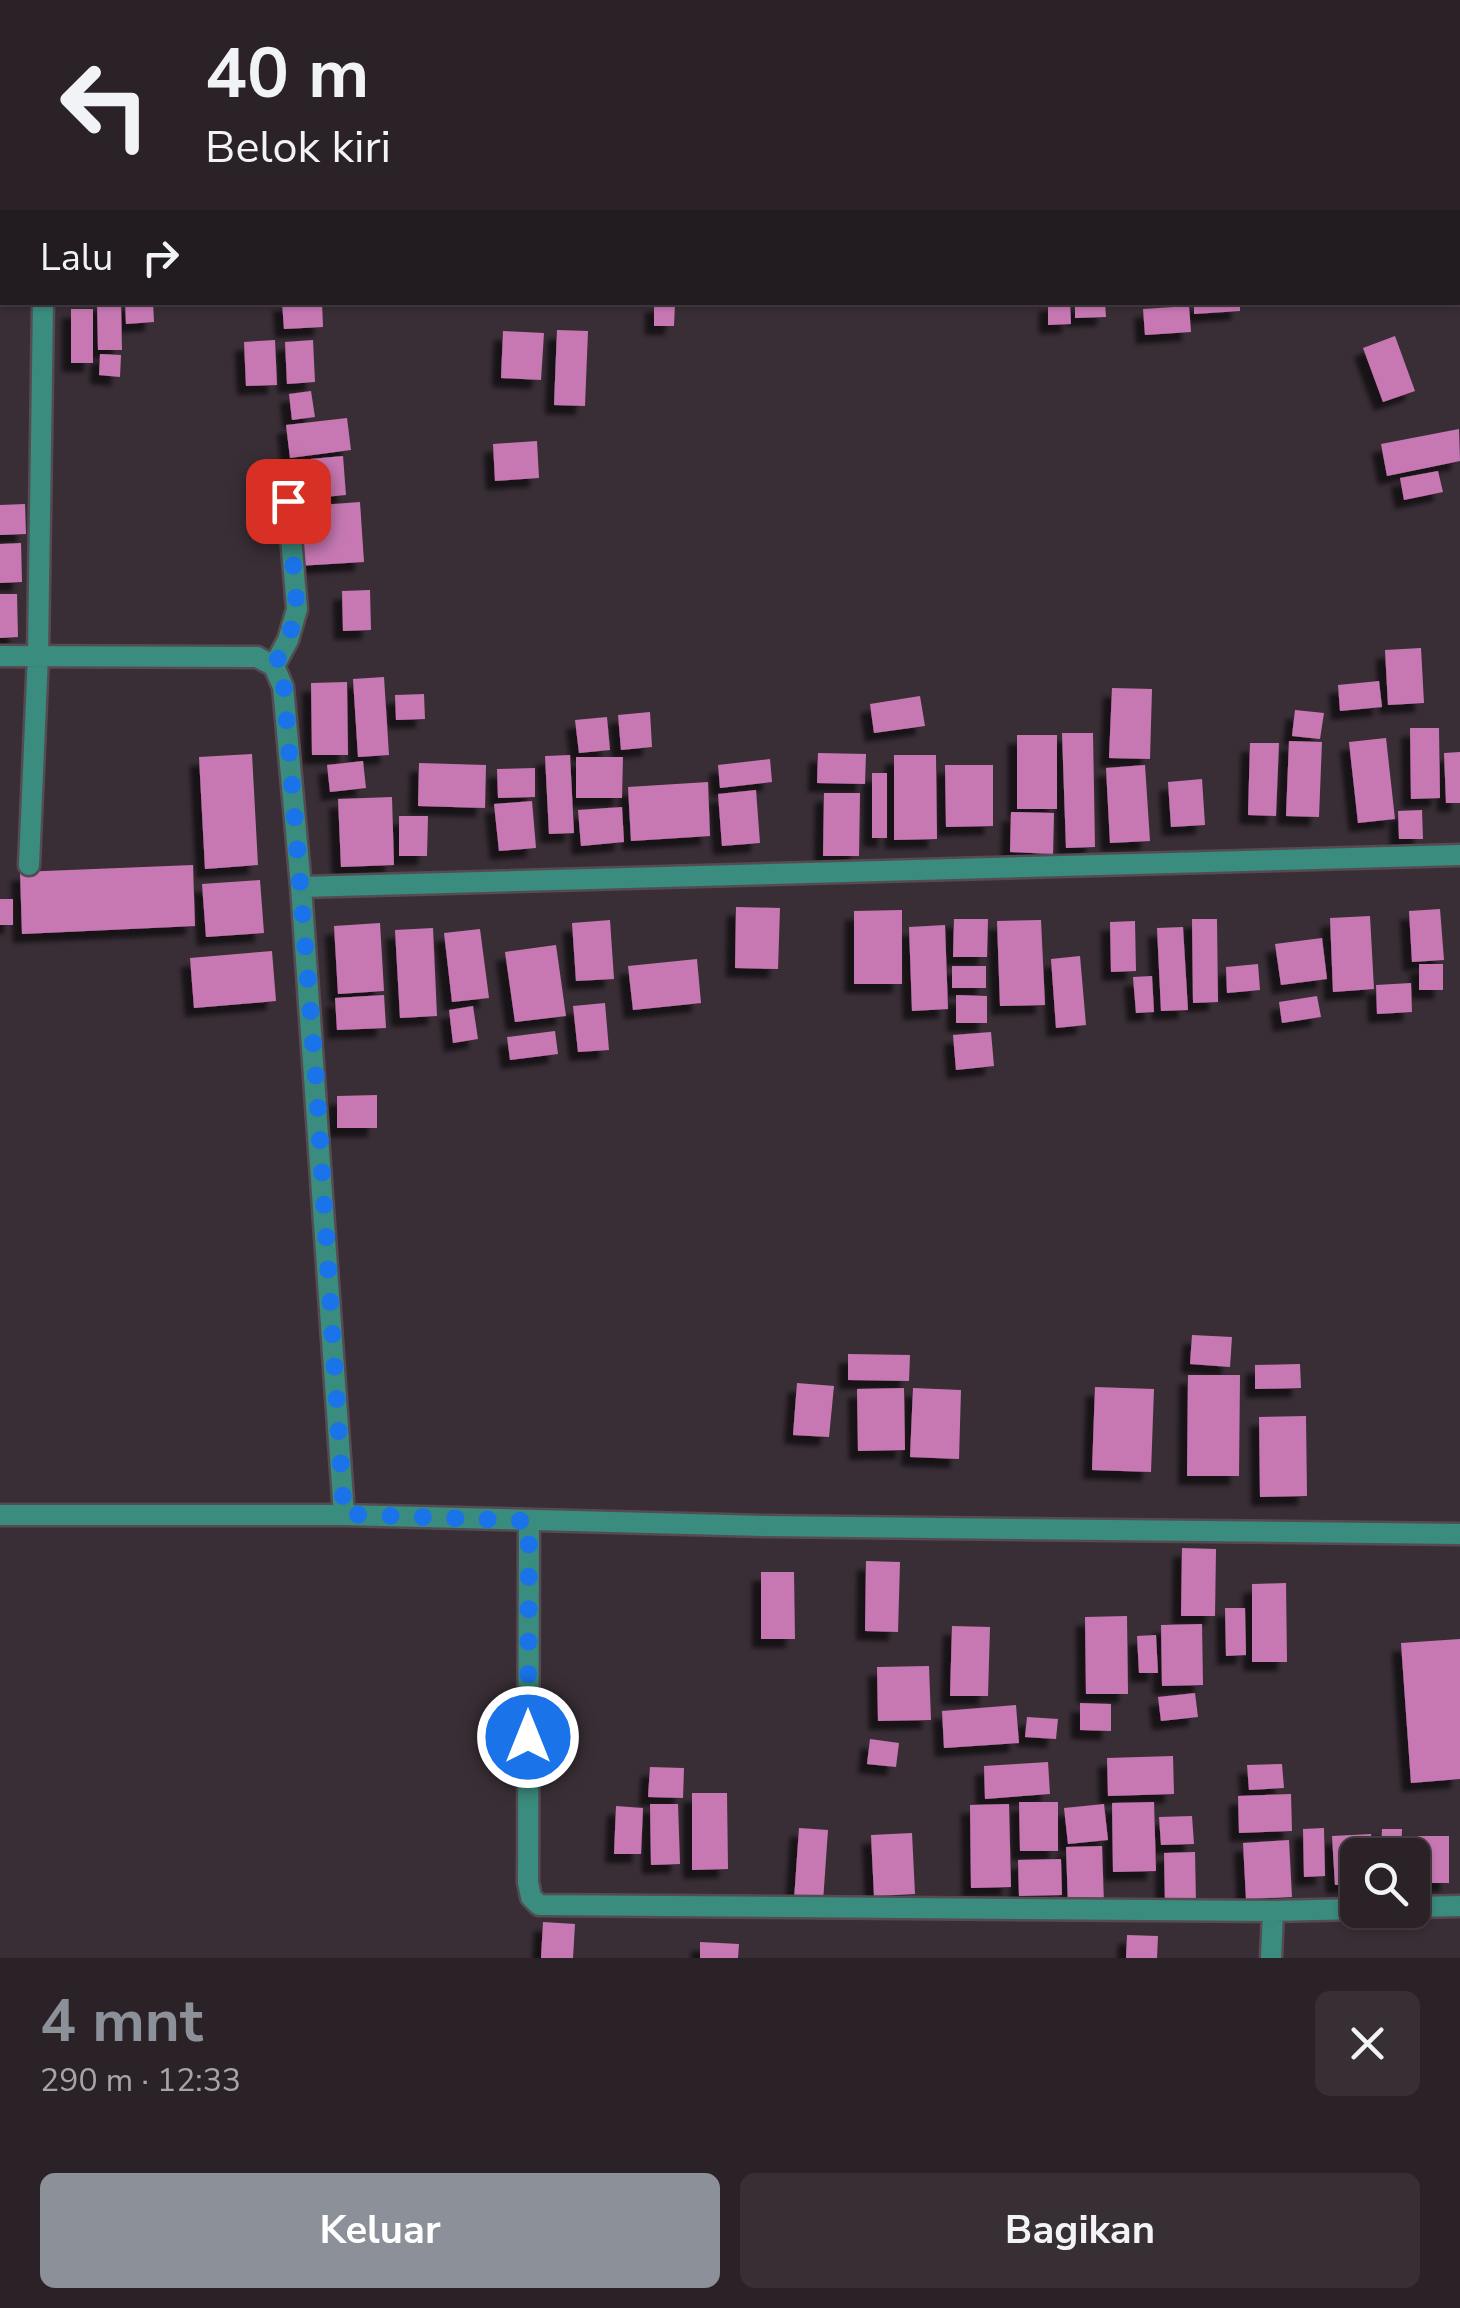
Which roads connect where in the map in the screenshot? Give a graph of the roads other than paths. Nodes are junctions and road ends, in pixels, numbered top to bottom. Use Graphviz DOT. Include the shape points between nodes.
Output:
graph roads {
  1 [pos="43,305"];
  2 [pos="288,501"];
  3 [pos="38,655"];
  4 [pos="0,656"];
  5 [pos="274,666"];
  6 [pos="1460,855"];
  7 [pos="29,865"];
  8 [pos="302,887"];
  9 [pos="344,1514"];
  10 [pos="0,1515"];
  11 [pos="529,1521"];
  12 [pos="1460,1534"];
  13 [pos="1460,1906"];
  14 [pos="1430,1907"];
  15 [pos="1340,1909"];
  16 [pos="1273,1911"];
  17 [pos="1271,1958"];
  1 -- 3 [label="street"];
  2 -- 5 [label="street" via="297,609"];
  3 -- 4 [label="street"];
  3 -- 5 [label="street" via="257,657"];
  3 -- 7 [label="street"];
  5 -- 8 [label="street" via="284,687"];
  6 -- 8 [label="street"];
  8 -- 9 [label="street"];
  9 -- 10 [label="street"];
  9 -- 11 [label="street"];
  11 -- 12 [label="street"];
  11 -- 16 [label="street" via="528,1882 539,1906"];
  13 -- 14 [label="street"];
  15 -- 16 [label="street"];
  16 -- 17 [label="street"];
}
